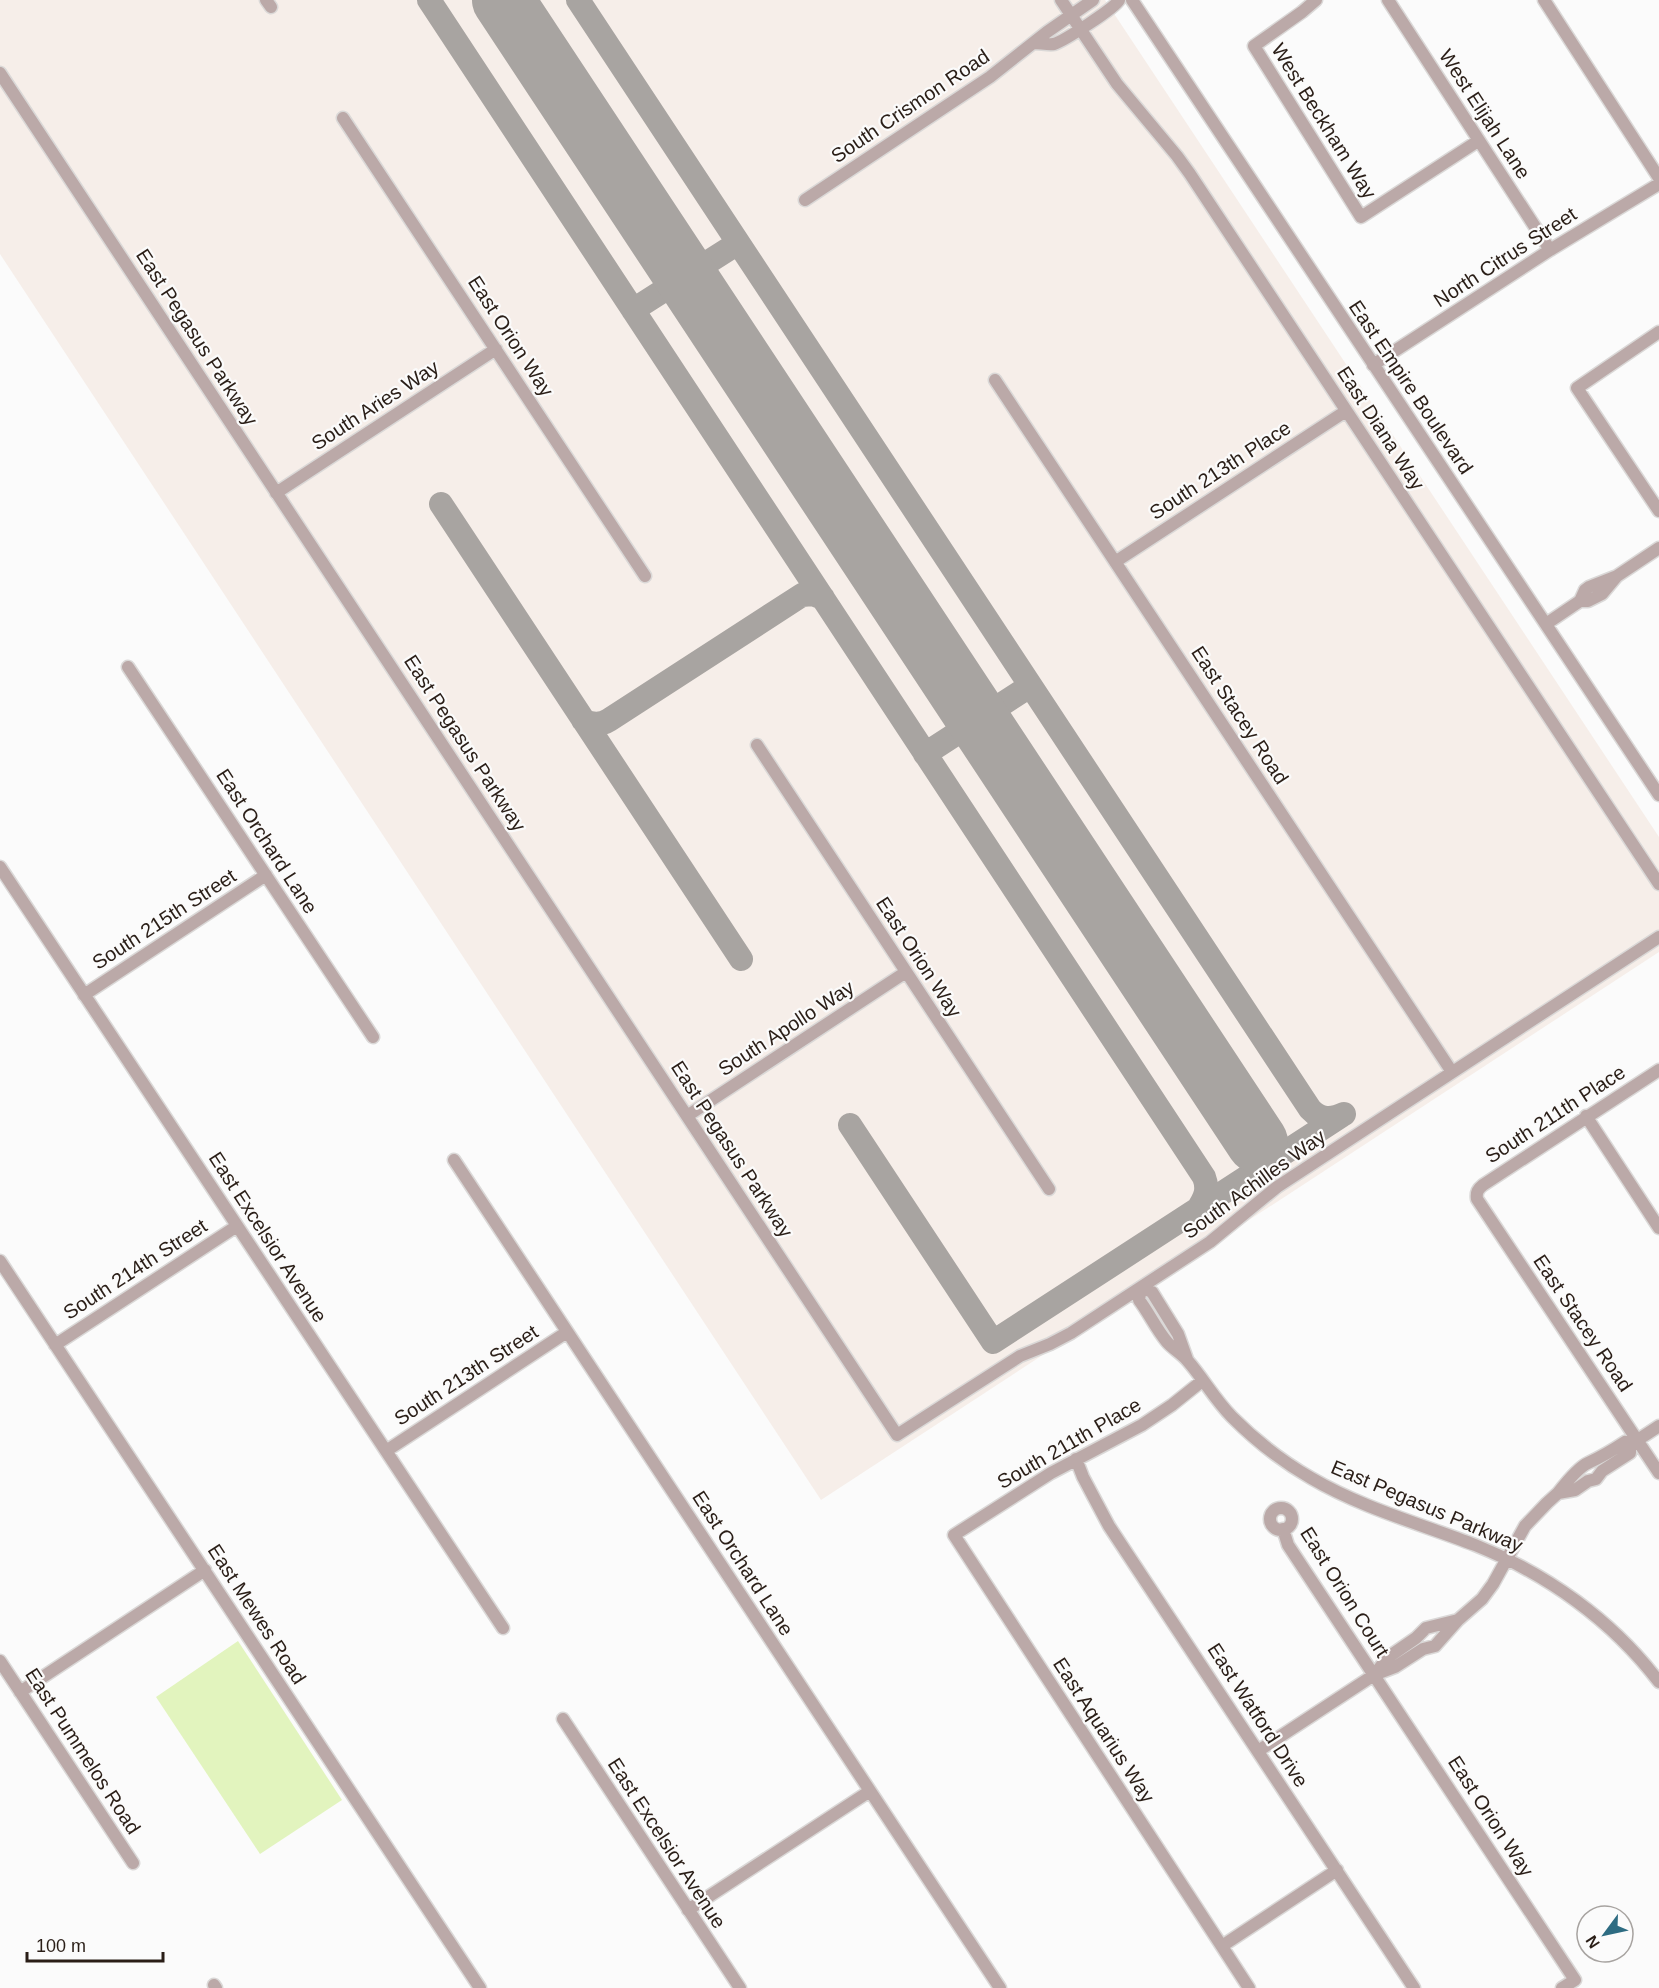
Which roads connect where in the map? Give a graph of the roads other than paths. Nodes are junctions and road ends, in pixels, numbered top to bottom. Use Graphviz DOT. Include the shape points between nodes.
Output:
graph roads {
  1 [pos="1061,0"];
  2 [pos="1093,0"];
  3 [pos="1119,0"];
  4 [pos="1132,0"];
  5 [pos="1316,0"];
  6 [pos="1388,0"];
  7 [pos="1544,0"];
  8 [pos="1071,16"];
  9 [pos="1080,29"];
  10 [pos="1035,43"];
  11 [pos="0,73"];
  12 [pos="343,118"];
  13 [pos="1478,141"];
  14 [pos="1659,178"];
  15 [pos="1659,184"];
  16 [pos="805,200"];
  17 [pos="1550,250"];
  18 [pos="1659,332"];
  19 [pos="496,349"];
  20 [pos="1373,365"];
  21 [pos="995,380"];
  22 [pos="1346,411"];
  23 [pos="276,493"];
  24 [pos="1659,511"];
  25 [pos="1659,548"];
  26 [pos="1115,562"];
  27 [pos="645,576"];
  28 [pos="1545,624"];
  29 [pos="128,667"];
  30 [pos="757,745"];
  31 [pos="1659,795"];
  32 [pos="0,867"];
  33 [pos="266,875"];
  34 [pos="1659,884"];
  35 [pos="1659,938"];
  36 [pos="906,972"];
  37 [pos="84,995"];
  38 [pos="373,1037"];
  39 [pos="1659,1070"];
  40 [pos="1452,1072"];
  41 [pos="687,1116"];
  42 [pos="1586,1116"];
  43 [pos="454,1160"];
  44 [pos="1049,1189"];
  45 [pos="1476,1194"];
  46 [pos="237,1226"];
  47 [pos="1659,1228"];
  48 [pos="0,1261"];
  49 [pos="1141,1287"];
  50 [pos="567,1332"];
  51 [pos="55,1345"];
  52 [pos="1202,1381"];
  53 [pos="1659,1426"];
  54 [pos="897,1435"];
  55 [pos="1633,1443"];
  56 [pos="386,1450"];
  57 [pos="1076,1459"];
  58 [pos="1599,1466"];
  59 [pos="1659,1473"];
  60 [pos="1558,1493"];
  61 [pos="1283,1529"];
  62 [pos="954,1535"];
  63 [pos="1506,1559"];
  64 [pos="205,1570"];
  65 [pos="1458,1620"];
  66 [pos="503,1629"];
  67 [pos="1420,1636"];
  68 [pos="1428,1648"];
  69 [pos="0,1661"];
  70 [pos="1374,1675"];
  71 [pos="1659,1682"];
  72 [pos="20,1692"];
  73 [pos="562,1719"];
  74 [pos="1258,1751"];
  75 [pos="870,1791"];
  76 [pos="133,1863"];
  77 [pos="1337,1870"];
  78 [pos="688,1910"];
  79 [pos="1222,1946"];
  80 [pos="480,1988"];
  81 [pos="740,1988"];
  82 [pos="1000,1988"];
  83 [pos="1249,1988"];
  84 [pos="1414,1988"];
  85 [pos="1562,1988"];
  1 -- 8 [label="street, East Diana Way"];
  2 -- 8 [label="street, South Crismon Road"];
  3 -- 9 [label="street, South Crismon Road"];
  4 -- 20 [label="street, East Empire Boulevard"];
  5 -- 13 [label="street, West Beckham Way" via="1254,46 1362,217"];
  6 -- 13 [label="street, West Elijah Lane"];
  7 -- 14 [label="street"];
  8 -- 9 [label="street, East Diana Way"];
  8 -- 10 [label="street, South Crismon Road"];
  9 -- 10 [label="street, South Crismon Road" via="1054,44"];
  9 -- 22 [label="street, East Diana Way" via="1128,99 1190,174"];
  10 -- 16 [label="street, South Crismon Road"];
  11 -- 23 [label="street, East Pegasus Parkway"];
  12 -- 19 [label="street, East Orion Way"];
  13 -- 17 [label="street, West Elijah Lane"];
  15 -- 17 [label="street, North Citrus Street"];
  17 -- 20 [label="street, North Citrus Street"];
  18 -- 24 [label="street" via="1577,388"];
  19 -- 23 [label="street, South Aries Way"];
  19 -- 27 [label="street, East Orion Way"];
  20 -- 28 [label="street, East Empire Boulevard"];
  21 -- 26 [label="street, East Stacey Road"];
  22 -- 26 [label="street, South 213th Place"];
  22 -- 34 [label="street, East Diana Way"];
  23 -- 41 [label="street, East Pegasus Parkway"];
  25 -- 28 [label="street" via="1598,589 1585,590 1580,601"];
  26 -- 40 [label="street, East Stacey Road"];
  28 -- 31 [label="street, East Empire Boulevard"];
  29 -- 33 [label="street, East Orchard Lane"];
  30 -- 36 [label="street, East Orion Way"];
  32 -- 37 [label="street, East Excelsior Avenue"];
  33 -- 37 [label="street, South 215th Street"];
  33 -- 38 [label="street, East Orchard Lane"];
  35 -- 40 [label="street, South Achilles Way"];
  36 -- 41 [label="street, South Apollo Way"];
  36 -- 44 [label="street, East Orion Way"];
  37 -- 46 [label="street, East Excelsior Avenue"];
  39 -- 42 [label="street, South 211th Place"];
  40 -- 49 [label="street, South Achilles Way" via="1276,1187 1224,1232"];
  41 -- 54 [label="street, East Pegasus Parkway"];
  42 -- 45 [label="street, South 211th Place" via="1483,1185"];
  42 -- 47 [label="street"];
  43 -- 50 [label="street, East Orchard Lane"];
  45 -- 55 [label="street, East Stacey Road"];
  46 -- 51 [label="street, South 214th Street"];
  46 -- 56 [label="street, East Excelsior Avenue"];
  48 -- 51 [label="street, East Mewes Road"];
  49 -- 52 [label="street, East Pegasus Parkway" via="1139,1300 1167,1342 1187,1359"];
  49 -- 54 [label="street, South Achilles Way" via="1071,1333 1020,1356"];
  50 -- 56 [label="street, South 213th Street"];
  50 -- 75 [label="street, East Orchard Lane"];
  51 -- 64 [label="street, East Mewes Road"];
  52 -- 57 [label="street, South 211th Place" via="1142,1425"];
  52 -- 63 [label="street, East Pegasus Parkway" via="1232,1417 1310,1478"];
  53 -- 55 [label="street"];
  55 -- 58 [label="street" via="1630,1453"];
  55 -- 59 [label="street, East Stacey Road"];
  56 -- 66 [label="street, East Excelsior Avenue"];
  57 -- 62 [label="street, South 211th Place"];
  57 -- 74 [label="street, East Watford Drive" via="1109,1526"];
  58 -- 60 [label="street" via="1588,1463"];
  58 -- 60 [label="street" via="1596,1479 1575,1490"];
  60 -- 63 [label="street" via="1526,1526"];
  61 -- 70 [label="street, East Orion Court" via="1287,1545"];
  62 -- 79 [label="street, East Aquarius Way"];
  63 -- 65 [label="street" via="1482,1599"];
  63 -- 71 [label="street, East Pegasus Parkway" via="1572,1597 1627,1644"];
  64 -- 72 [label="street"];
  64 -- 80 [label="street, East Mewes Road"];
  65 -- 67 [label="street" via="1426,1628"];
  65 -- 68 [label="street" via="1435,1646"];
  67 -- 68 [label="street"];
  67 -- 70 [label="street" via="1387,1658"];
  68 -- 70 [label="street"];
  69 -- 72 [label="street, East Pummelos Road"];
  70 -- 74 [label="street"];
  70 -- 85 [label="street, East Orion Way" via="1575,1980"];
  72 -- 76 [label="street, East Pummelos Road"];
  73 -- 78 [label="street, East Excelsior Avenue"];
  74 -- 77 [label="street, East Watford Drive"];
  75 -- 78 [label="street"];
  75 -- 82 [label="street, East Orchard Lane"];
  77 -- 79 [label="street"];
  77 -- 84 [label="street, East Watford Drive"];
  78 -- 81 [label="street, East Excelsior Avenue"];
  79 -- 83 [label="street, East Aquarius Way"];
}
